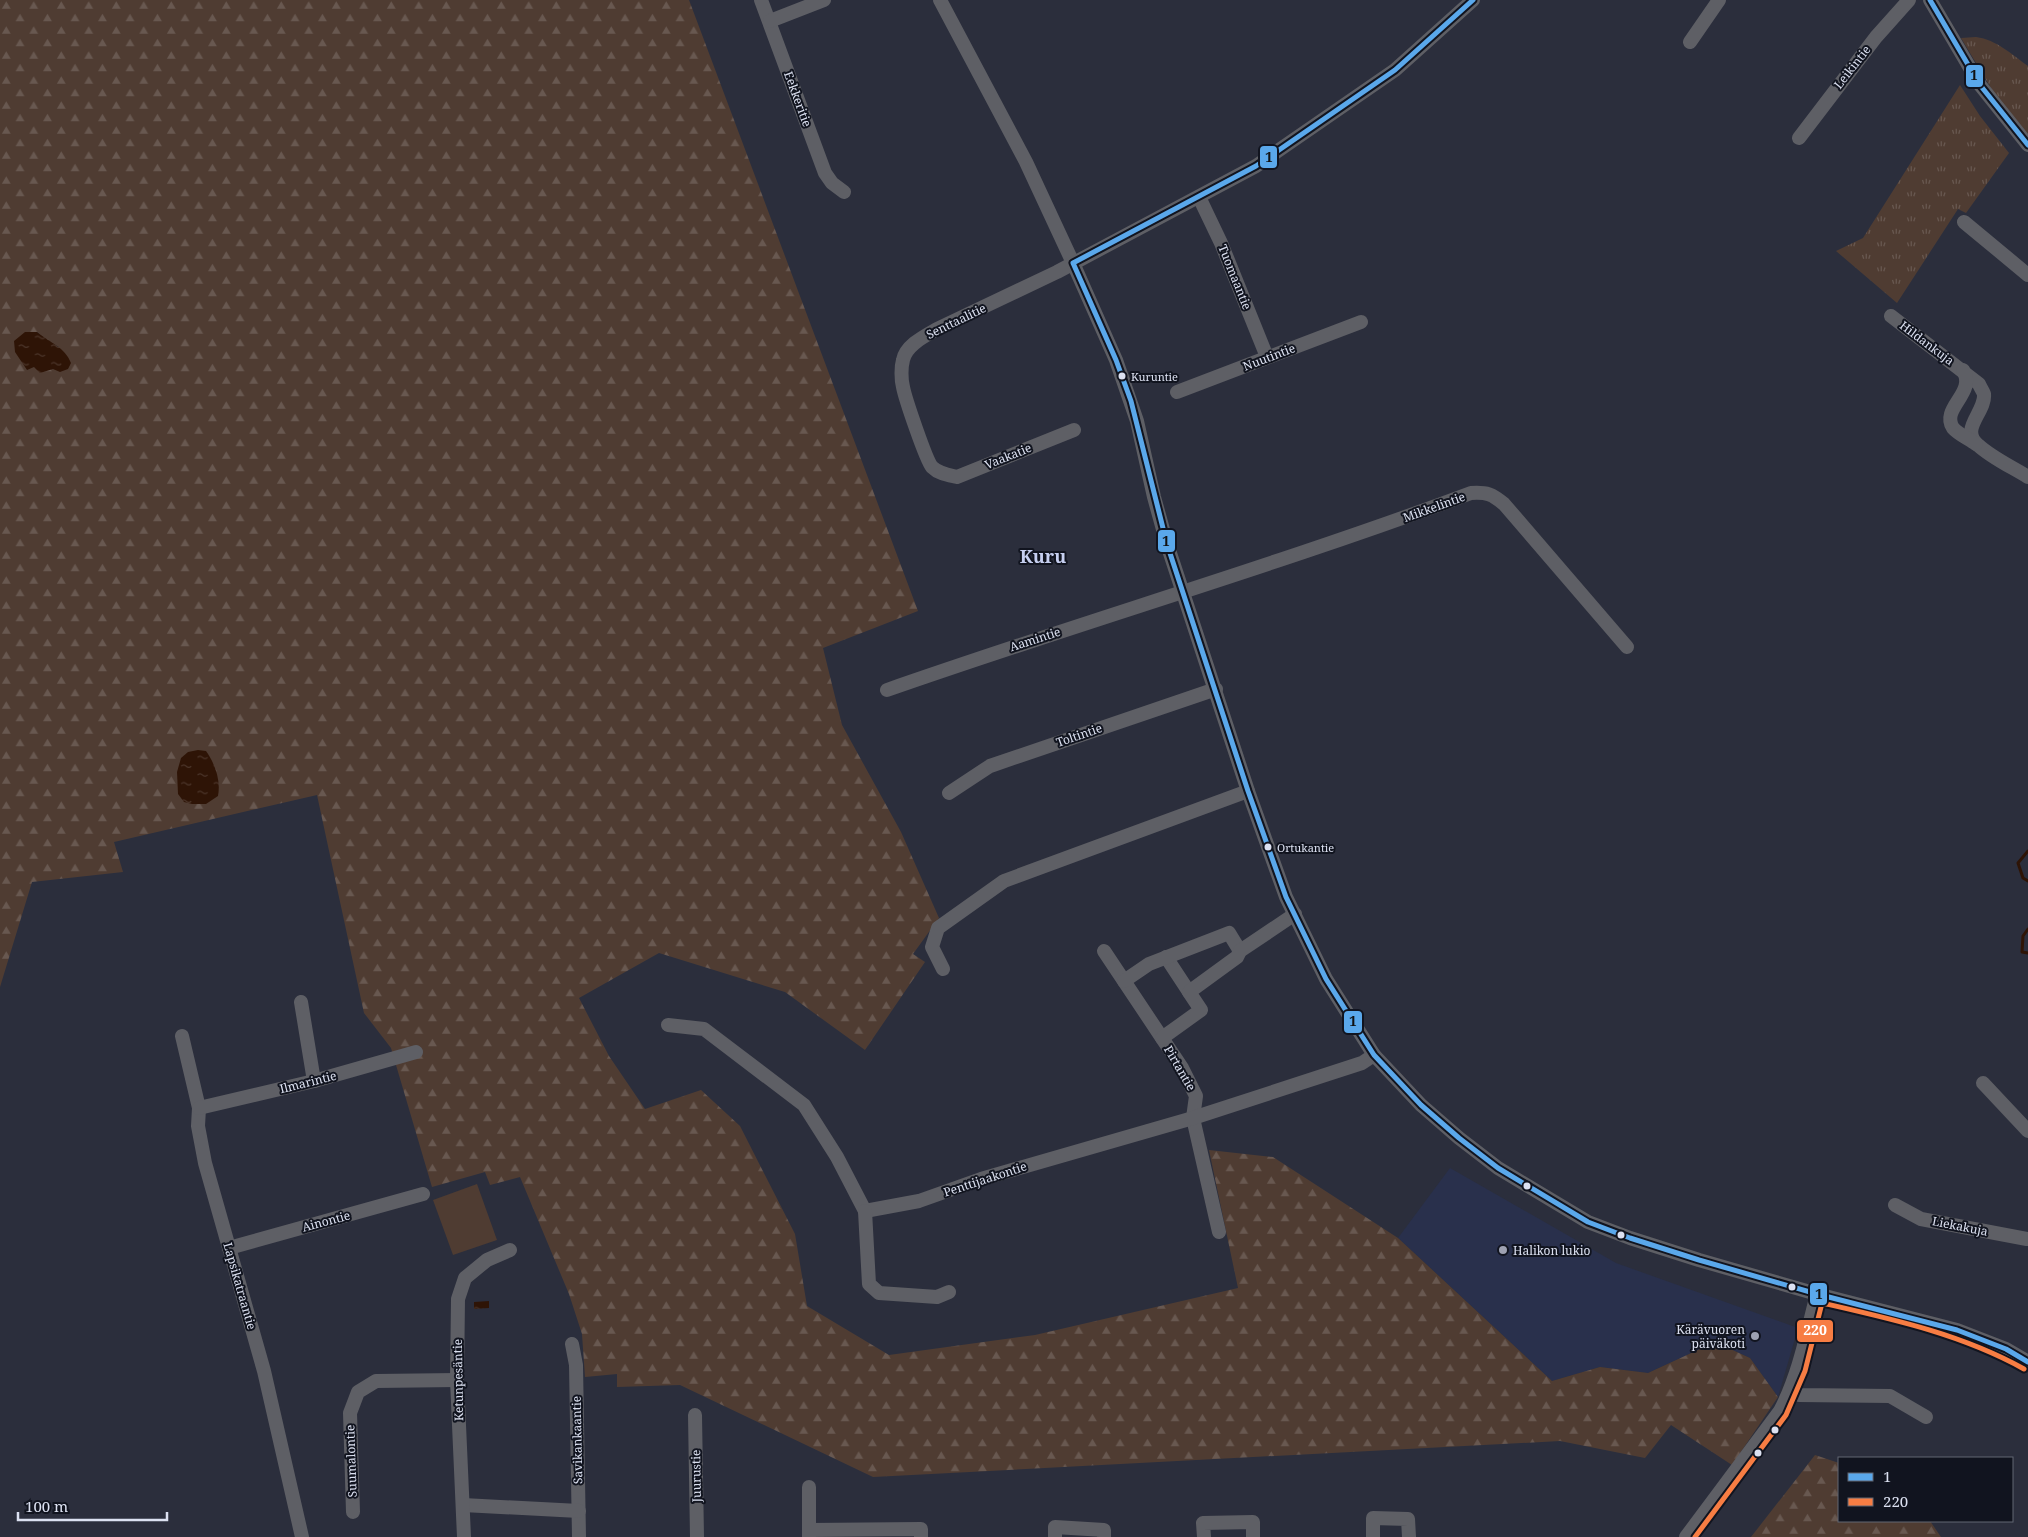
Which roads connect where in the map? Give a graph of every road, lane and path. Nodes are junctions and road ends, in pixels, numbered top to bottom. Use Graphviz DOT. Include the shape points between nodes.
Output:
graph roads {
  1 [pos="761,0"];
  2 [pos="824,0"];
  3 [pos="940,0"];
  4 [pos="1473,0"];
  5 [pos="1719,0"];
  6 [pos="1909,0"];
  7 [pos="1930,0"];
  8 [pos="770,21"];
  9 [pos="1690,42"];
  10 [pos="1799,138"];
  11 [pos="2028,145"];
  12 [pos="844,192"];
  13 [pos="1199,198"];
  14 [pos="1964,222"];
  15 [pos="1074,263"];
  16 [pos="2028,275"];
  17 [pos="1891,316"];
  18 [pos="1361,322"];
  19 [pos="1267,358"];
  20 [pos="1963,370"];
  21 [pos="1176,392"];
  22 [pos="1074,430"];
  23 [pos="1977,445"];
  24 [pos="942,474"];
  25 [pos="2028,477"];
  26 [pos="1183,591"];
  27 [pos="1627,646"];
  28 [pos="1216,688"];
  29 [pos="887,690"];
  30 [pos="1248,791"];
  31 [pos="949,793"];
  32 [pos="1295,914"];
  33 [pos="1104,951"];
  34 [pos="1240,951"];
  35 [pos="1166,957"];
  36 [pos="943,969"];
  37 [pos="1124,980"];
  38 [pos="1189,992"];
  39 [pos="301,1002"];
  40 [pos="668,1025"];
  41 [pos="182,1036"];
  42 [pos="1162,1038"];
  43 [pos="416,1052"];
  44 [pos="1374,1055"];
  45 [pos="314,1081"];
  46 [pos="1983,1083"];
  47 [pos="199,1108"];
  48 [pos="1193,1118"];
  49 [pos="2028,1131"];
  50 [pos="423,1194"];
  51 [pos="1895,1205"];
  52 [pos="865,1211"];
  53 [pos="1219,1232"];
  54 [pos="2028,1239"];
  55 [pos="229,1248"];
  56 [pos="510,1250"];
  57 [pos="949,1292"];
  58 [pos="1818,1294"];
  59 [pos="572,1344"];
  60 [pos="2028,1362"];
  61 [pos="457,1380"];
  62 [pos="1790,1393"];
  63 [pos="695,1415"];
  64 [pos="1926,1417"];
  65 [pos="809,1487"];
  66 [pos="463,1505"];
  67 [pos="579,1510"];
  68 [pos="353,1512"];
  69 [pos="809,1533"];
  70 [pos="921,1533"];
  71 [pos="302,1537"];
  72 [pos="464,1537"];
  73 [pos="580,1537"];
  74 [pos="697,1537"];
  75 [pos="1055,1537"];
  76 [pos="1104,1537"];
  77 [pos="1204,1537"];
  78 [pos="1253,1537"];
  79 [pos="1373,1537"];
  80 [pos="1409,1537"];
  81 [pos="1686,1537"];
  1 -- 8 [label="street, Eekkeritie"];
  2 -- 8 [label="street"];
  3 -- 15 [label="street" via="1026,162"];
  4 -- 13 [label="street, Senttaalitie" via="1395,70 1256,166"];
  5 -- 9 [label="street"];
  6 -- 10 [label="street, Leikintie" via="1876,37"];
  7 -- 11 [label="street" via="1980,85"];
  8 -- 12 [label="street, Eekkeritie" via="825,173"];
  13 -- 15 [label="street, Senttaalitie"];
  13 -- 19 [label="street, Tuomaantie" via="1221,243"];
  14 -- 16 [label="street"];
  15 -- 24 [label="street, Senttaalitie" via="937,329 908,350 903,359 902,385 931,466"];
  15 -- 26 [label="street" via="1131,401 1154,497"];
  17 -- 20 [label="street, Hildankuja"];
  18 -- 19 [label="street, Nuutintie"];
  19 -- 21 [label="street, Nuutintie"];
  20 -- 23 [label="street, Hildankuja" via="1979,384 1984,394 1971,428 1971,436"];
  20 -- 23 [label="street, Hildankuja" via="1967,384 1950,421 1954,429"];
  22 -- 24 [label="street, Vaakatie" via="957,476"];
  23 -- 25 [label="street, Hildankuja"];
  26 -- 27 [label="street, Mikkelintie" via="1393,522 1470,493 1483,492 1504,504"];
  26 -- 28 [label="street"];
  26 -- 29 [label="street, Aamintie"];
  28 -- 30 [label="street"];
  28 -- 31 [label="street, Toltintie" via="990,766"];
  30 -- 32 [label="street"];
  30 -- 36 [label="street" via="1004,881 938,928 932,947"];
  32 -- 34 [label="street"];
  32 -- 44 [label="street" via="1326,979"];
  33 -- 37 [label="street, Pirtantie"];
  34 -- 35 [label="street" via="1229,933"];
  34 -- 38 [label="street"];
  35 -- 37 [label="street"];
  35 -- 38 [label="street"];
  37 -- 42 [label="street, Pirtantie"];
  38 -- 42 [label="street" via="1201,1010"];
  39 -- 45 [label="street"];
  40 -- 52 [label="street" via="704,1029 804,1105 838,1157"];
  41 -- 47 [label="street, Lapsikatraantie"];
  42 -- 48 [label="street, Pirtantie" via="1196,1096"];
  43 -- 45 [label="street, Ilmarintie"];
  44 -- 48 [label="street, Penttijaakontie" via="1362,1063"];
  44 -- 58 [label="street" via="1421,1105 1458,1138 1498,1168 1588,1222 1665,1249"];
  45 -- 47 [label="street, Ilmarintie"];
  46 -- 49 [label="street"];
  47 -- 55 [label="street, Lapsikatraantie" via="198,1126 205,1163"];
  48 -- 52 [label="street, Penttijaakontie" via="919,1201"];
  48 -- 53 [label="street, Pirtantie"];
  50 -- 55 [label="street, Ainontie"];
  51 -- 54 [label="street, Liekakuja" via="1922,1219"];
  52 -- 57 [label="street" via="869,1284 879,1294 937,1297"];
  55 -- 71 [label="street, Lapsikatraantie" via="264,1371"];
  56 -- 61 [label="street, Ketunpesäntie" via="487,1260 465,1278 458,1299"];
  58 -- 60 [label="street" via="1957,1330 2006,1349"];
  58 -- 62 [label="street"];
  59 -- 67 [label="street, Savikankaantie" via="576,1365"];
  61 -- 66 [label="street, Ketunpesäntie"];
  61 -- 68 [label="street, Suumalontie" via="376,1381 358,1392 350,1413"];
  62 -- 64 [label="street" via="1890,1396"];
  62 -- 81 [label="street"];
  63 -- 74 [label="street, Juurustie"];
  65 -- 69 [label="street"];
  66 -- 67 [label="street"];
  66 -- 72 [label="street, Ketunpesäntie"];
  67 -- 73 [label="street, Savikankaantie"];
  69 -- 70 [label="street"];
  75 -- 76 [label="street" via="1055,1527 1104,1530"];
  77 -- 78 [label="street" via="1203,1523 1253,1522"];
  79 -- 80 [label="street" via="1373,1518 1408,1519"];
}
